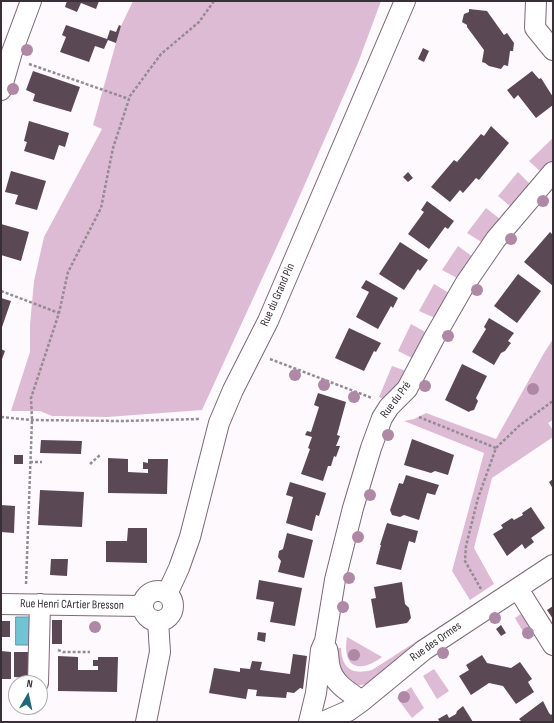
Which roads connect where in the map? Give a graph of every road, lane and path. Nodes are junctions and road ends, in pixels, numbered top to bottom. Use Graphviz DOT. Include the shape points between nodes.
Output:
graph roads {
  1 [pos="31,1"];
  2 [pos="214,1"];
  3 [pos="405,1"];
  4 [pos="536,1"];
  5 [pos="553,50"];
  6 [pos="12,54"];
  7 [pos="1,90"];
  8 [pos="129,99"];
  9 [pos="553,172"];
  10 [pos="1,291"];
  11 [pos="59,313"];
  12 [pos="268,358"];
  13 [pos="375,399"];
  14 [pos="553,401"];
  15 [pos="1,417"];
  16 [pos="420,417"];
  17 [pos="202,419"];
  18 [pos="32,420"];
  19 [pos="496,448"];
  20 [pos="100,455"];
  21 [pos="30,462"];
  22 [pos="42,462"];
  23 [pos="90,464"];
  24 [pos="553,565"];
  25 [pos="26,589"];
  26 [pos="518,589"];
  27 [pos="483,592"];
  28 [pos="166,594"];
  29 [pos="1,604"];
  30 [pos="40,604"];
  31 [pos="143,606"];
  32 [pos="158,621"];
  33 [pos="325,641"];
  34 [pos="553,645"];
  35 [pos="56,650"];
  36 [pos="90,652"];
  37 [pos="38,675"];
  38 [pos="362,701"];
  39 [pos="151,721"];
  40 [pos="308,722"];
  41 [pos="323,722"];
  1 -- 6 [label="street"];
  2 -- 8 [label="path" via="200,22 160,54"];
  3 -- 28 [label="street, Rue du Grand Pin" via="268,321 219,423 190,537"];
  4 -- 5 [label="street" via="535,28"];
  6 -- 7 [label="street"];
  6 -- 8 [label="path"];
  8 -- 11 [label="path" via="112,148 101,208 68,272"];
  9 -- 33 [label="street, Rue du Pré" via="496,239 465,284 407,389 382,418 351,516 335,580"];
  10 -- 11 [label="path"];
  11 -- 18 [label="path" via="31,398"];
  12 -- 13 [label="path"];
  14 -- 19 [label="path" via="520,425"];
  15 -- 18 [label="path"];
  16 -- 19 [label="path"];
  17 -- 18 [label="path"];
  18 -- 21 [label="path"];
  19 -- 27 [label="path" via="478,498 466,546 465,560"];
  20 -- 23 [label="path"];
  21 -- 22 [label="path"];
  21 -- 25 [label="path"];
  24 -- 26 [label="street, Rue des Ormes"];
  26 -- 34 [label="street"];
  26 -- 38 [label="street, Rue des Ormes" via="429,646"];
  28 -- 31 [label="street" via="156,591 151,593 144,600"];
  28 -- 32 [label="street" via="172,603 171,613"];
  29 -- 30 [label="street, Rue Henri CArtier Bresson"];
  30 -- 31 [label="street, Rue Henri CArtier Bresson"];
  30 -- 37 [label="street"];
  31 -- 32 [label="street" via="143,611 149,618"];
  32 -- 39 [label="street" via="160,652"];
  33 -- 38 [label="street, Rue du Pré" via="333,675 343,688"];
  33 -- 40 [label="street, Rue du Pré" via="321,650 316,693"];
  35 -- 36 [label="path"];
  38 -- 41 [label="street, Rue des Ormes"];
}
